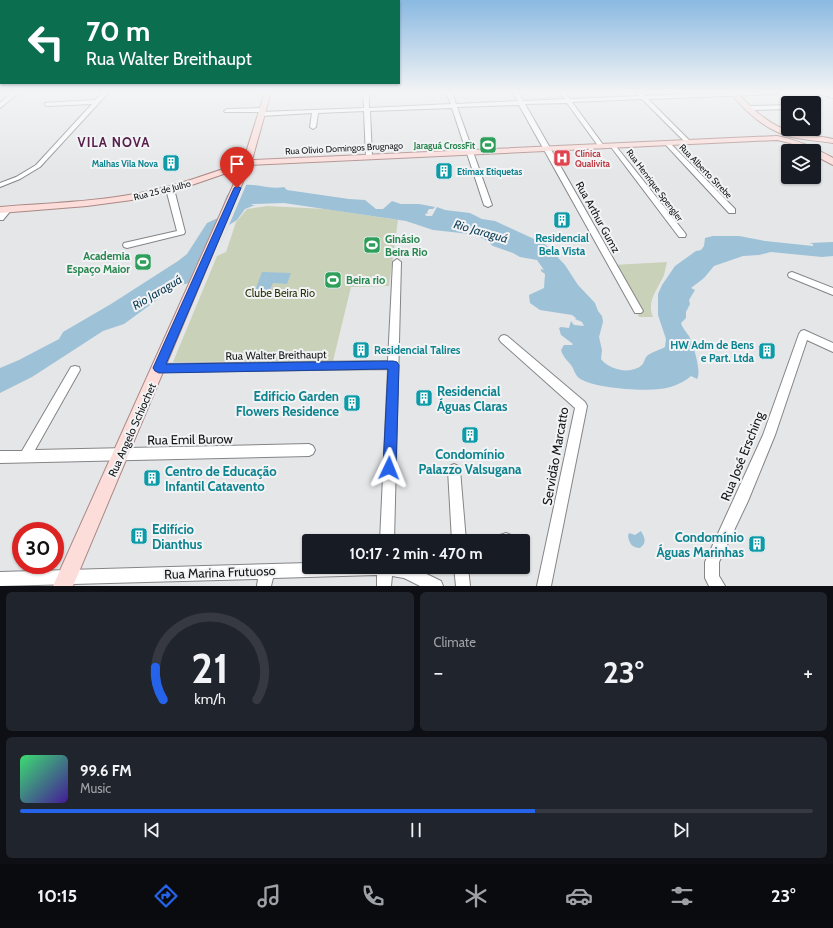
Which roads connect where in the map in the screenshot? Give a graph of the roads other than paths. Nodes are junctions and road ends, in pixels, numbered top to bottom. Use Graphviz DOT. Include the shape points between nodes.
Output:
graph roads {
  1 [pos="82,119"];
  2 [pos="260,119"];
  3 [pos="314,119"];
  4 [pos="367,119"];
  5 [pos="459,119"];
  6 [pos="530,119"];
  7 [pos="582,119"];
  8 [pos="665,119"];
  9 [pos="765,119"];
  10 [pos="313,127"];
  11 [pos="777,129"];
  12 [pos="812,137"];
  13 [pos="777,138"];
  14 [pos="833,140"];
  15 [pos="688,142"];
  16 [pos="666,143"];
  17 [pos="799,144"];
  18 [pos="805,144"];
  19 [pos="601,146"];
  20 [pos="613,146"];
  21 [pos="547,149"];
  22 [pos="470,152"];
  23 [pos="821,155"];
  24 [pos="369,157"];
  25 [pos="833,162"];
  26 [pos="245,168"];
  27 [pos="0,185"];
  28 [pos="170,189"];
  29 [pos="488,205"];
  30 [pos="4,209"];
  31 [pos="732,211"];
  32 [pos="0,218"];
  33 [pos="682,236"];
  34 [pos="127,245"];
  35 [pos="397,262"];
  36 [pos="792,275"];
  37 [pos="833,292"];
  38 [pos="638,311"];
  39 [pos="504,340"];
  40 [pos="833,348"];
  41 [pos="393,365"];
  42 [pos="159,368"];
  43 [pos="75,370"];
  44 [pos="308,450"];
  45 [pos="121,455"];
  46 [pos="0,457"];
  47 [pos="24,457"];
  48 [pos="454,470"];
  49 [pos="386,534"];
  50 [pos="459,534"];
  51 [pos="302,570"];
  52 [pos="267,571"];
  53 [pos="385,574"];
  54 [pos="411,574"];
  55 [pos="462,574"];
  56 [pos="0,579"];
  57 [pos="65,581"];
  58 [pos="264,586"];
  59 [pos="384,586"];
  60 [pos="436,586"];
  61 [pos="463,586"];
  62 [pos="544,586"];
  63 [pos="718,586"];
  1 -- 27 [label="street" via="38,166"];
  2 -- 26 [label="main road"];
  3 -- 10 [label="street"];
  4 -- 24 [label="street"];
  5 -- 22 [label="street"];
  6 -- 21 [label="street, Rua Arthur Gumz"];
  7 -- 19 [label="street"];
  8 -- 15 [label="street"];
  9 -- 11 [label="main road"];
  11 -- 12 [label="main road"];
  11 -- 13 [label="main road"];
  12 -- 14 [label="main road"];
  12 -- 18 [label="main road" via="803,140"];
  13 -- 15 [label="main road, Rua Olívio Domingos Brugnago"];
  13 -- 17 [label="main road, Rua Olívio Domingos Brugnago"];
  15 -- 16 [label="main road, Rua Olívio Domingos Brugnago"];
  16 -- 20 [label="main road, Rua Olívio Domingos Brugnago"];
  16 -- 31 [label="street, Rua Alberto Strebe"];
  19 -- 20 [label="main road, Rua Olívio Domingos Brugnago"];
  19 -- 21 [label="main road, Rua Olívio Domingos Brugnago"];
  20 -- 33 [label="street, Rua Henrique Spengler"];
  21 -- 22 [label="main road, Rua Olívio Domingos Brugnago"];
  21 -- 38 [label="street, Rua Arthur Gumz"];
  22 -- 24 [label="main road, Rua Olívio Domingos Brugnago"];
  22 -- 29 [label="street"];
  23 -- 25 [label="main road, Rua Olívio Domingos Brugnago"];
  24 -- 26 [label="main road, Rua Olívio Domingos Brugnago"];
  26 -- 28 [label="main road, Rua 25 de Julho"];
  26 -- 42 [label="main road, Rua Angelo Schiochet"];
  28 -- 30 [label="main road, Rua 25 de Julho" via="110,201"];
  28 -- 34 [label="street" via="181,232"];
  30 -- 32 [label="street"];
  35 -- 41 [label="street"];
  36 -- 37 [label="street"];
  39 -- 62 [label="street, Servidão Marcatto" via="581,406"];
  40 -- 63 [label="street, Rua José Ersching" via="804,334 768,435 712,562 712,578"];
  41 -- 42 [label="street, Rua Walter Breithaupt"];
  41 -- 49 [label="street"];
  42 -- 45 [label="main road, Rua Angelo Schiochet"];
  43 -- 47 [label="street"];
  44 -- 45 [label="street, Rua Emil Burow"];
  45 -- 47 [label="street, Rua Emil Burow"];
  45 -- 57 [label="main road, Rua Angelo Schiochet"];
  46 -- 47 [label="street, Rua Emil Burow"];
  48 -- 50 [label="street"];
  51 -- 52 [label="street, Rua Marina Frutuoso"];
  52 -- 57 [label="street, Rua Marina Frutuoso"];
  52 -- 58 [label="street"];
  53 -- 59 [label="street"];
  54 -- 60 [label="street, Rua Marina Frutuoso"];
  55 -- 61 [label="street"];
  56 -- 57 [label="street, Rua Marina Frutuoso"];
}
